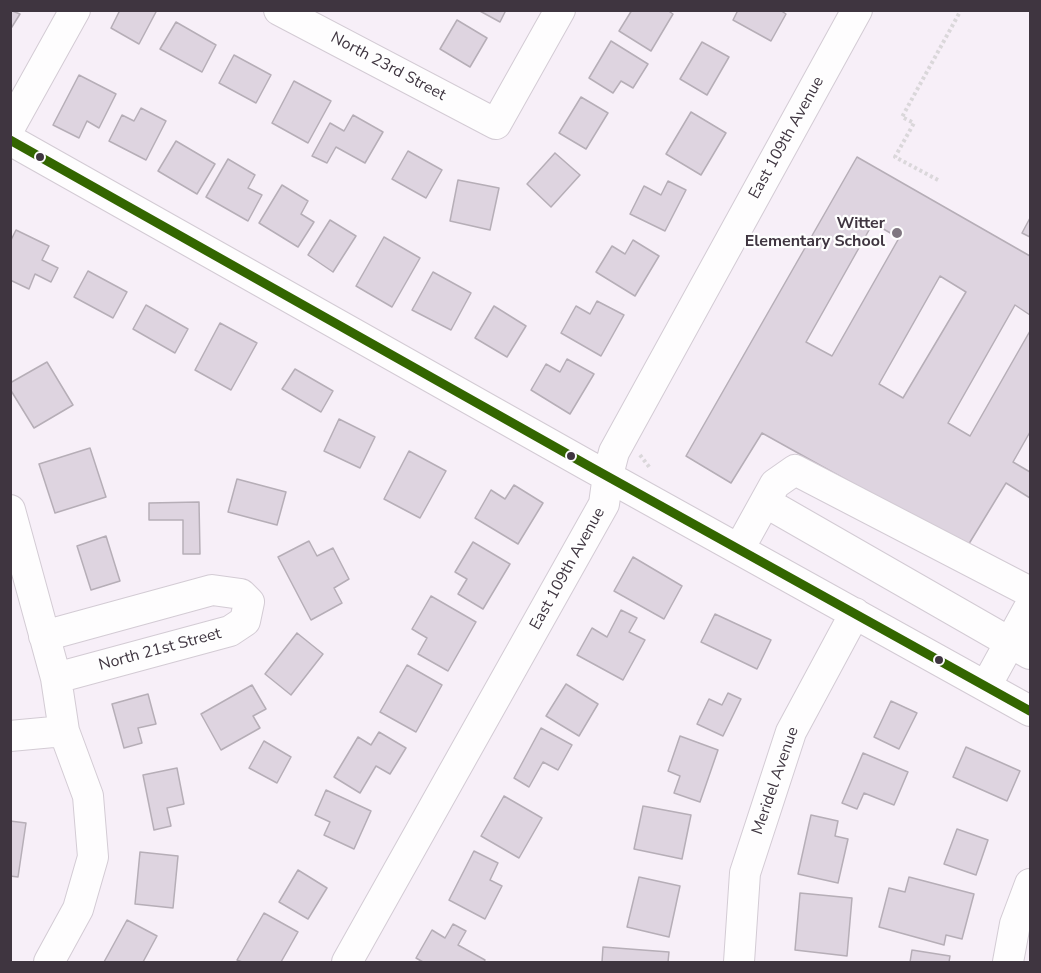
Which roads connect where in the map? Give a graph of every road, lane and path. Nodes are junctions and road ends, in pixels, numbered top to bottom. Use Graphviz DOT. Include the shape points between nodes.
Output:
graph roads {
  1 [pos="75,10"];
  2 [pos="279,10"];
  3 [pos="560,10"];
  4 [pos="857,10"];
  5 [pos="961,10"];
  6 [pos="10,128"];
  7 [pos="10,140"];
  8 [pos="938,180"];
  9 [pos="608,476"];
  10 [pos="765,502"];
  11 [pos="10,510"];
  12 [pos="740,549"];
  13 [pos="1030,592"];
  14 [pos="1030,606"];
  15 [pos="855,613"];
  16 [pos="44,636"];
  17 [pos="1020,648"];
  18 [pos="56,678"];
  19 [pos="986,686"];
  20 [pos="1030,711"];
  21 [pos="64,731"];
  22 [pos="10,736"];
  23 [pos="1030,884"];
  24 [pos="49,963"];
  25 [pos="347,963"];
  26 [pos="739,963"];
  27 [pos="1008,963"];
  1 -- 6 [label="street"];
  2 -- 3 [label="street, North 23rd Street" via="496,124"];
  4 -- 9 [label="street, East 109th Avenue" via="614,452"];
  5 -- 8 [label="path" via="902,117 914,123 896,157"];
  7 -- 9 [label="street"];
  9 -- 12 [label="street"];
  9 -- 25 [label="street, East 109th Avenue" via="604,504"];
  10 -- 12 [label="street"];
  10 -- 13 [label="street" via="775,484 795,470"];
  10 -- 17 [label="street"];
  11 -- 16 [label="street"];
  12 -- 15 [label="street"];
  14 -- 17 [label="street"];
  15 -- 19 [label="street"];
  15 -- 26 [label="street, Meridel Avenue" via="791,732 745,873"];
  16 -- 18 [label="street"];
  16 -- 18 [label="street, North 21st Street" via="212,590 241,594 249,602 244,621 230,632"];
  17 -- 19 [label="street"];
  18 -- 21 [label="street"];
  19 -- 20 [label="street"];
  21 -- 22 [label="street"];
  21 -- 24 [label="street" via="88,796 93,857 78,909"];
  23 -- 27 [label="street" via="1015,924"];
}
